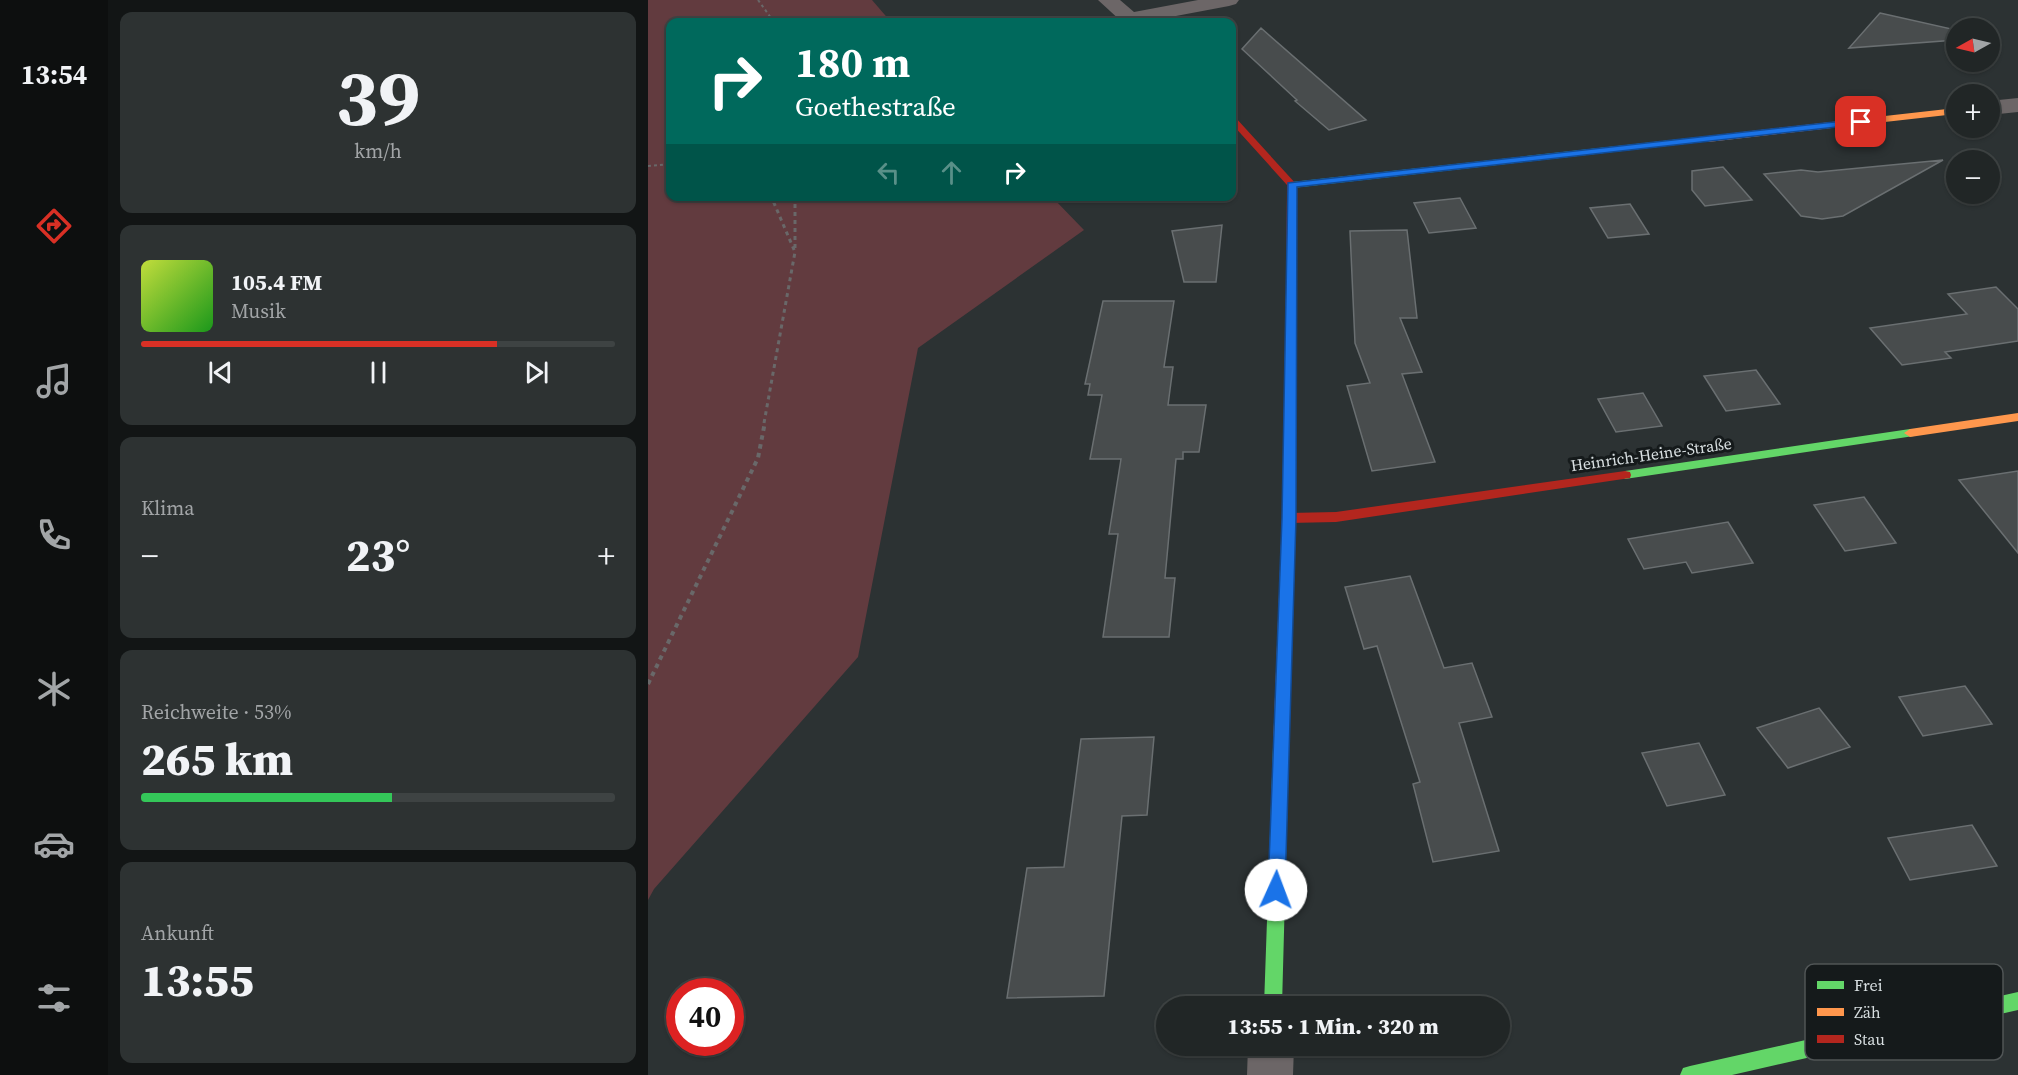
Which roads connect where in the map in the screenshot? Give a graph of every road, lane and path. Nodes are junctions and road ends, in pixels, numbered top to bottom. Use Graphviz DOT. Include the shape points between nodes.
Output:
graph roads {
  1 [pos="758,0"];
  2 [pos="1108,0"];
  3 [pos="1229,0"];
  4 [pos="771,18"];
  5 [pos="1129,18"];
  6 [pos="1146,18"];
  7 [pos="2018,105"];
  8 [pos="2000,107"];
  9 [pos="1946,112"];
  10 [pos="1236,123"];
  11 [pos="666,164"];
  12 [pos="648,166"];
  13 [pos="1292,185"];
  14 [pos="773,201"];
  15 [pos="795,201"];
  16 [pos="795,252"];
  17 [pos="2018,417"];
  18 [pos="1289,518"];
  19 [pos="648,684"];
  20 [pos="1273,996"];
  21 [pos="2018,1001"];
  22 [pos="2003,1004"];
  23 [pos="1805,1049"];
  24 [pos="1271,1056"];
  25 [pos="1270,1075"];
  26 [pos="1690,1075"];
  1 -- 4 [label="path"];
  2 -- 5 [label="street"];
  3 -- 6 [label="street"];
  7 -- 8 [label="street"];
  9 -- 13 [label="street"];
  10 -- 13 [label="street"];
  11 -- 12 [label="path"];
  13 -- 18 [label="street"];
  14 -- 16 [label="path"];
  15 -- 16 [label="path"];
  16 -- 19 [label="path" via="758,458"];
  17 -- 18 [label="street, Heinrich-Heine-Straße" via="1336,517"];
  18 -- 20 [label="street"];
  21 -- 22 [label="street"];
  23 -- 26 [label="street"];
  24 -- 25 [label="street"];
}
